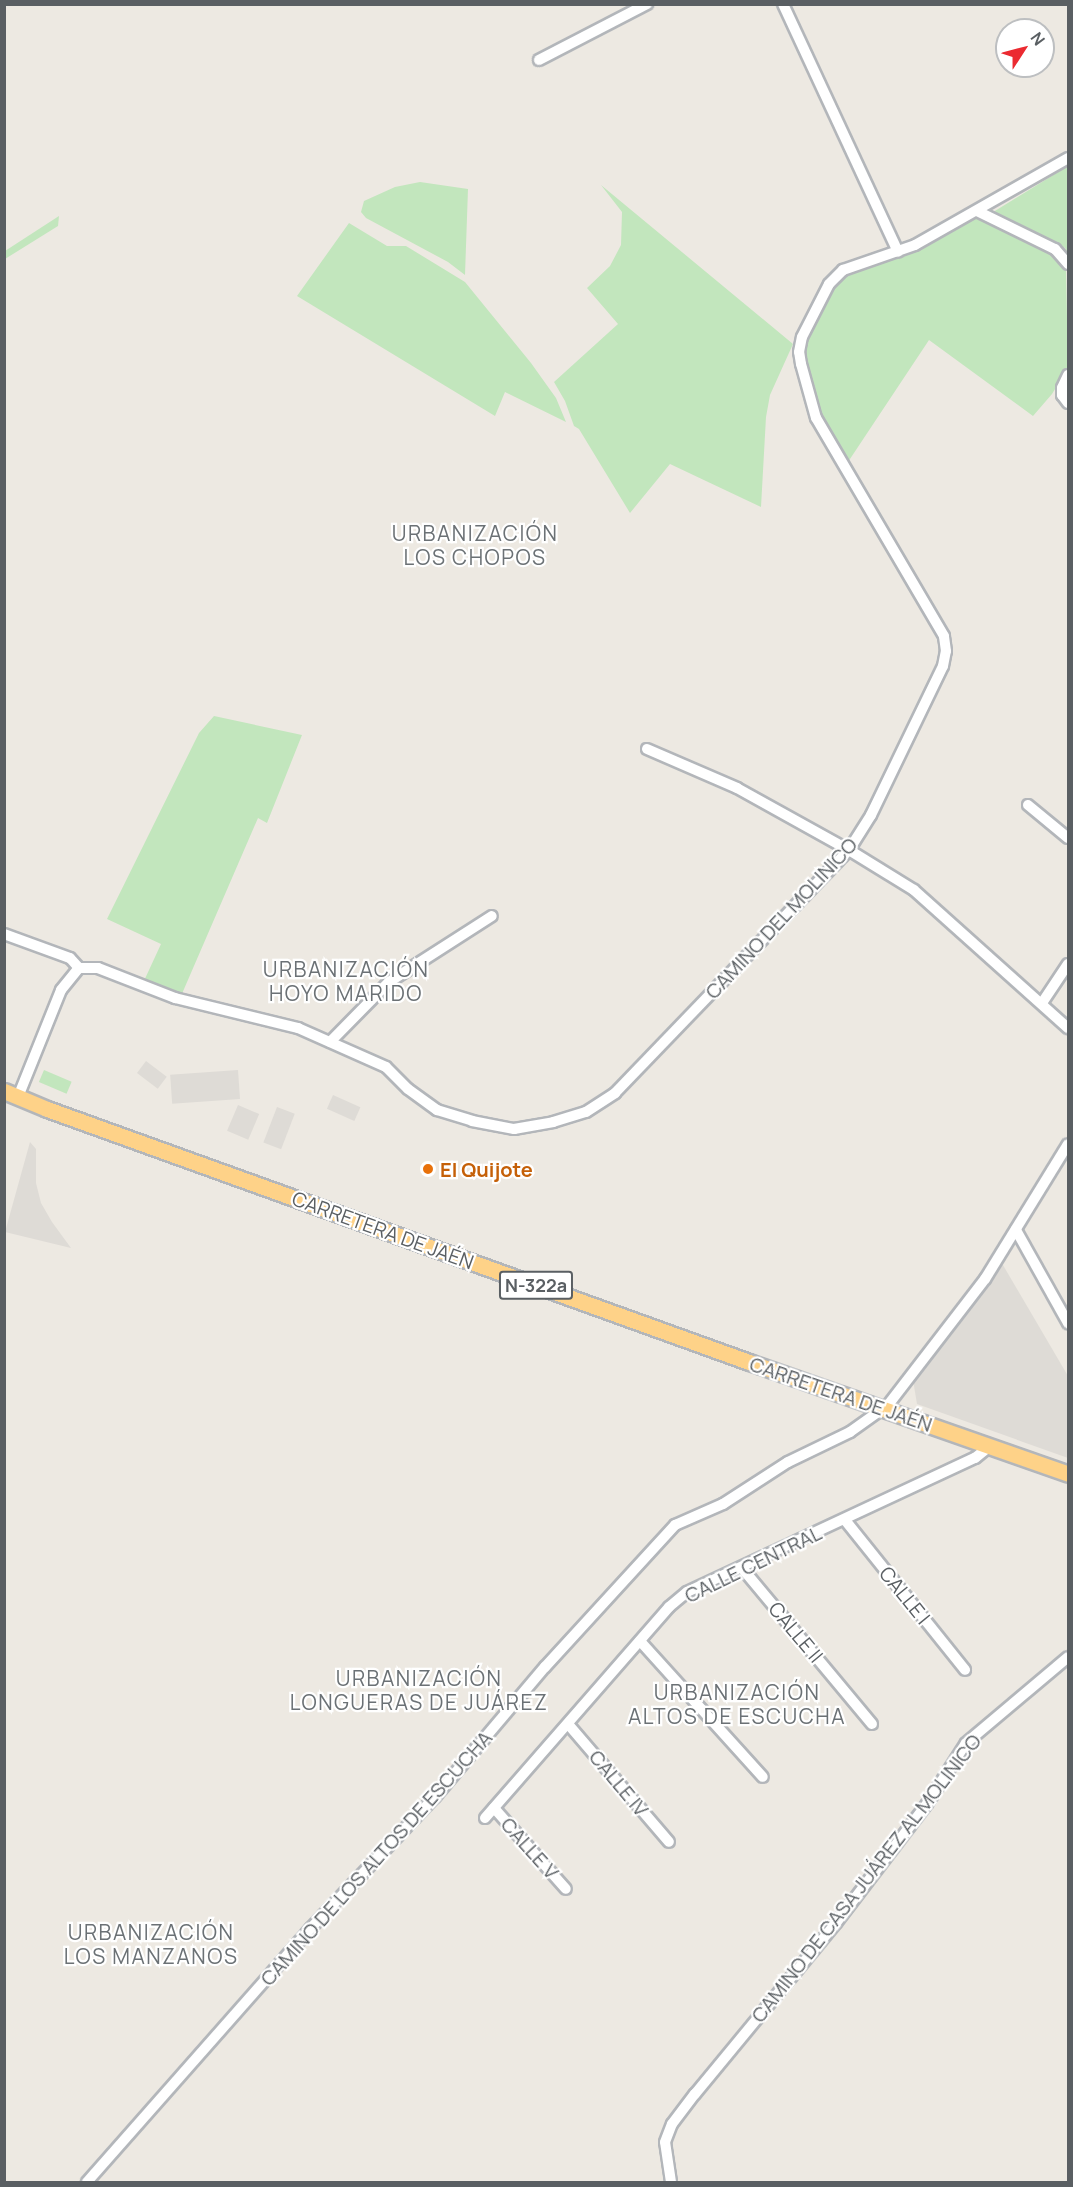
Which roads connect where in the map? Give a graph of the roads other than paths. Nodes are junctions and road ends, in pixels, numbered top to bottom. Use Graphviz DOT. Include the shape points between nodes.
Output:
graph roads {
  1 [pos="646,4"];
  2 [pos="783,4"];
  3 [pos="539,60"];
  4 [pos="1068,158"];
  5 [pos="977,211"];
  6 [pos="898,252"];
  7 [pos="1068,264"];
  8 [pos="1068,375"];
  9 [pos="1068,403"];
  10 [pos="647,749"];
  11 [pos="1028,805"];
  12 [pos="1068,838"];
  13 [pos="849,850"];
  14 [pos="492,916"];
  15 [pos="4,934"];
  16 [pos="1068,964"];
  17 [pos="80,968"];
  18 [pos="1042,1003"];
  19 [pos="1068,1028"];
  20 [pos="330,1042"];
  21 [pos="11,1094"];
  22 [pos="1068,1144"];
  23 [pos="1016,1230"];
  24 [pos="1068,1323"];
  25 [pos="883,1409"];
  26 [pos="990,1446"];
  27 [pos="1068,1474"];
  28 [pos="845,1520"];
  29 [pos="742,1568"];
  30 [pos="640,1641"];
  31 [pos="1068,1657"];
  32 [pos="965,1670"];
  33 [pos="568,1724"];
  34 [pos="872,1724"];
  35 [pos="763,1777"];
  36 [pos="494,1808"];
  37 [pos="485,1818"];
  38 [pos="669,1842"];
  39 [pos="566,1889"];
  40 [pos="87,2182"];
  41 [pos="671,2182"];
  1 -- 3 [label="street"];
  2 -- 6 [label="street"];
  4 -- 5 [label="street, CAMINO DEL MOLINICO"];
  5 -- 6 [label="street, CAMINO DEL MOLINICO"];
  5 -- 7 [label="street" via="1055,249"];
  6 -- 13 [label="street, CAMINO DEL MOLINICO" via="835,276 802,336 798,352 822,431 937,623 946,651 943,666 886,783"];
  8 -- 9 [label="street" via="1062,395"];
  10 -- 13 [label="street" via="737,788"];
  11 -- 12 [label="street"];
  13 -- 18 [label="street" via="914,890"];
  13 -- 20 [label="street, CAMINO DEL MOLINICO" via="615,1093 586,1113 514,1129 472,1121 436,1110 386,1067"];
  14 -- 20 [label="street" via="389,981"];
  15 -- 17 [label="street" via="70,958"];
  16 -- 18 [label="street"];
  17 -- 20 [label="street, CAMINO DEL MOLINICO" via="98,968 175,998 298,1028"];
  17 -- 21 [label="street" via="61,990"];
  18 -- 19 [label="street"];
  21 -- 25 [label="highway, CARRETERA DE JAÉN / N-322a"];
  22 -- 23 [label="street, CAMINO DE LOS ALTOS DE ESCUCHA"];
  23 -- 24 [label="street"];
  23 -- 25 [label="street, CAMINO DE LOS ALTOS DE ESCUCHA" via="951,1327"];
  25 -- 26 [label="highway, CARRETERA DE JAÉN / N-322a"];
  25 -- 40 [label="street, CAMINO DE LOS ALTOS DE ESCUCHA" via="723,1504 675,1525"];
  26 -- 27 [label="highway, CARRETERA DE JAÉN / N-322a"];
  26 -- 28 [label="street, CALLE CENTRAL" via="975,1458"];
  28 -- 29 [label="street, CALLE CENTRAL"];
  28 -- 32 [label="street, CALLE I"];
  29 -- 30 [label="street, CALLE CENTRAL" via="687,1592"];
  29 -- 34 [label="street, CALLE II"];
  30 -- 33 [label="street, CALLE CENTRAL"];
  30 -- 35 [label="street"];
  31 -- 41 [label="street, CAMINO DE CASA JUÁREZ AL MOLINICO" via="966,1743 927,1804 836,1923 694,2094 672,2124 665,2142"];
  33 -- 36 [label="street, CALLE CENTRAL"];
  33 -- 38 [label="street, CALLE IV"];
  36 -- 37 [label="street, CALLE CENTRAL"];
  36 -- 39 [label="street, CALLE V"];
}
